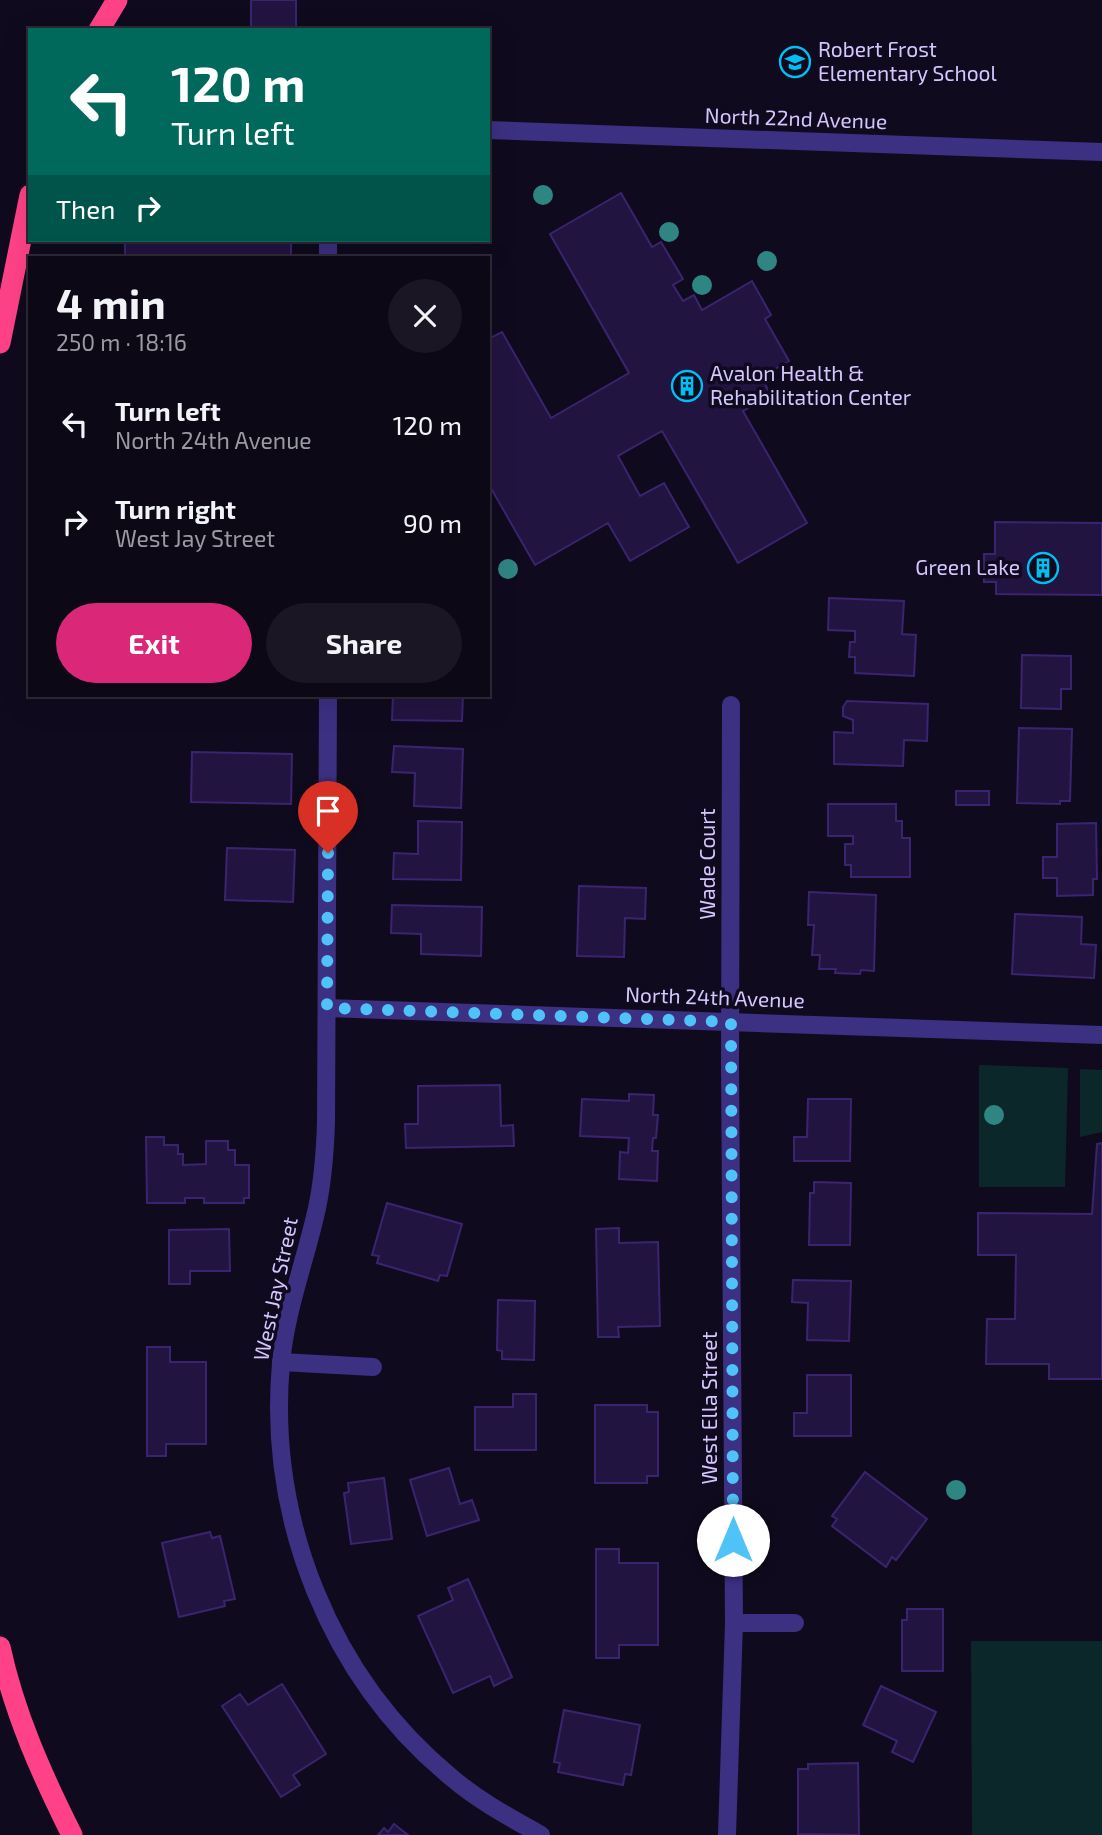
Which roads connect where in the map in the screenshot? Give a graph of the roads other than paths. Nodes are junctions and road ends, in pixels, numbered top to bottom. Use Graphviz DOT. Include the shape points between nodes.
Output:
graph roads {
  1 [pos="117,0"];
  2 [pos="100,28"];
  3 [pos="490,130"];
  4 [pos="1102,152"];
  5 [pos="28,205"];
  6 [pos="0,343"];
  7 [pos="328,697"];
  8 [pos="731,705"];
  9 [pos="327,1008"];
  10 [pos="731,1022"];
  11 [pos="1102,1035"];
  12 [pos="281,1362"];
  13 [pos="373,1367"];
  14 [pos="734,1623"];
  15 [pos="795,1623"];
  16 [pos="0,1647"];
  17 [pos="72,1835"];
  18 [pos="541,1835"];
  19 [pos="727,1835"];
  1 -- 2 [label="highway"];
  3 -- 4 [label="street, North 22nd Avenue"];
  5 -- 6 [label="highway"];
  7 -- 9 [label="street, West Jay Street"];
  8 -- 10 [label="street, Wade Court"];
  9 -- 10 [label="street, North 24th Avenue"];
  9 -- 12 [label="street, West Jay Street" via="324,1168"];
  10 -- 11 [label="street, North 24th Avenue"];
  10 -- 14 [label="street, West Ella Street"];
  12 -- 13 [label="street"];
  12 -- 18 [label="street, West Jay Street" via="282,1464 303,1559 322,1611 350,1661 418,1747 453,1779"];
  14 -- 15 [label="street"];
  14 -- 19 [label="street, West Ella Street"];
  16 -- 17 [label="highway" via="7,1682"];
}
